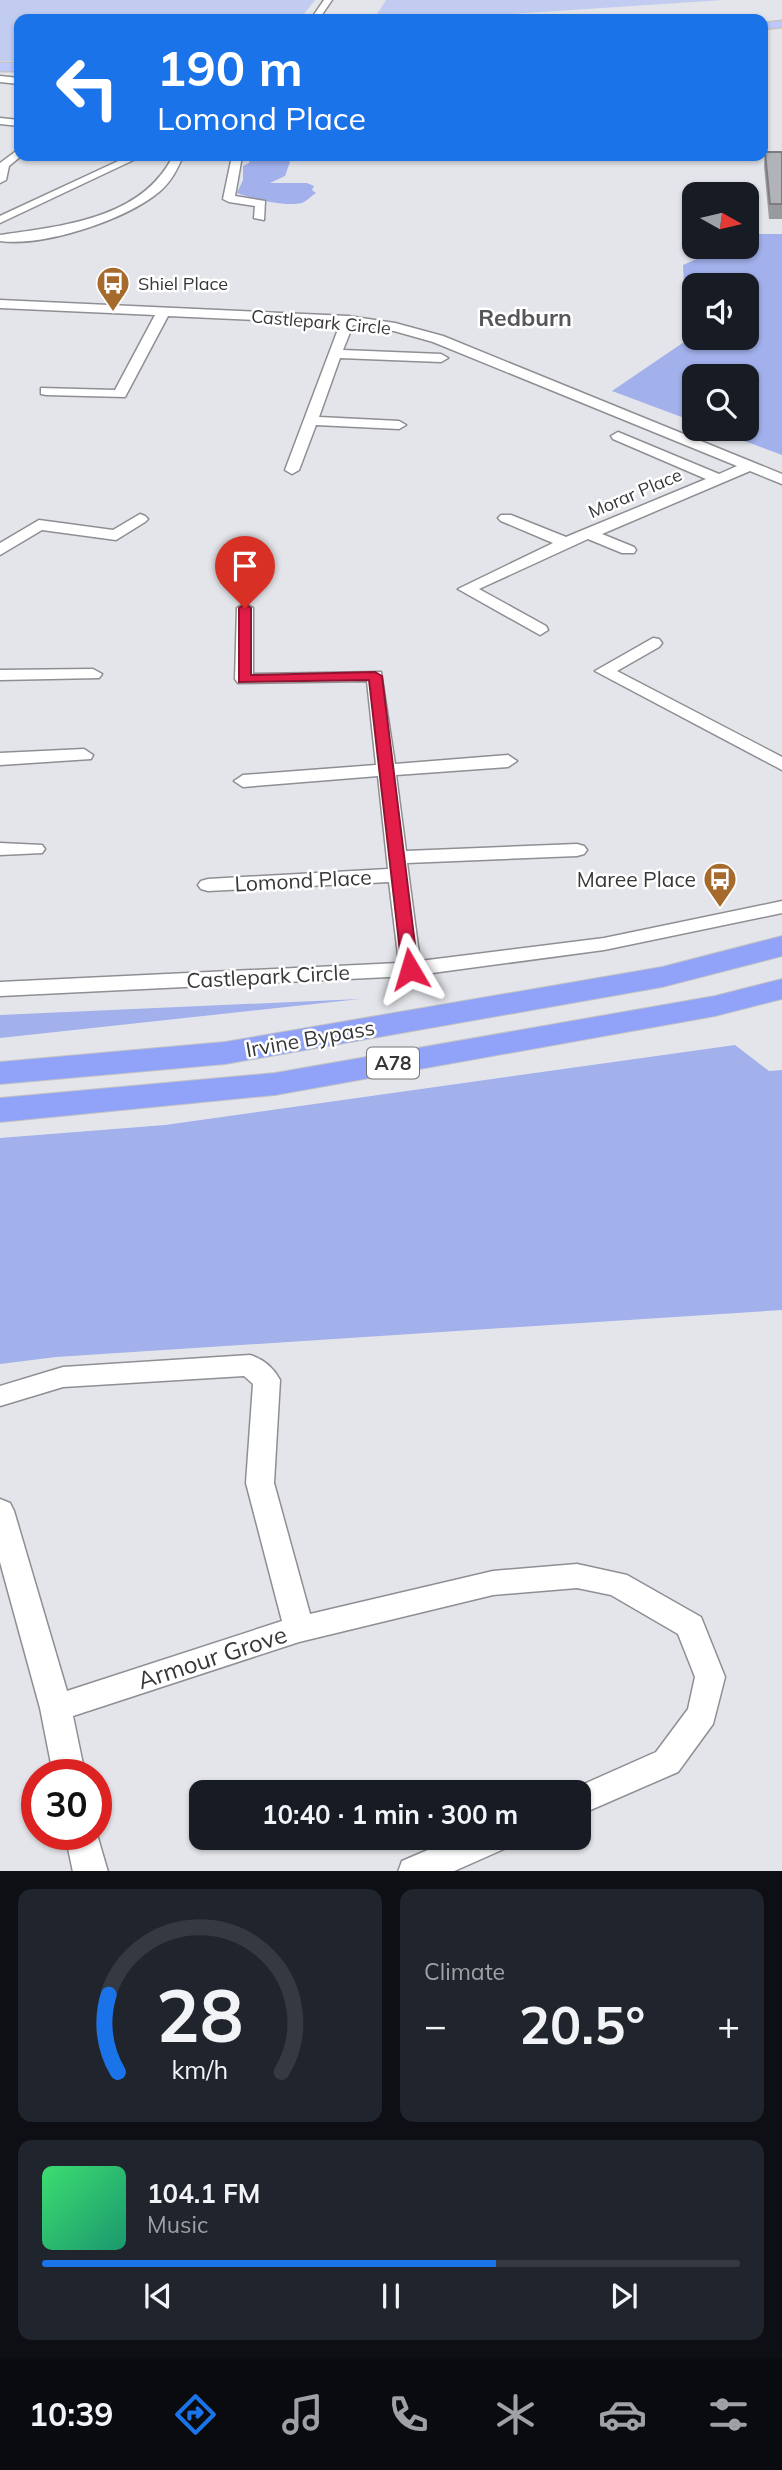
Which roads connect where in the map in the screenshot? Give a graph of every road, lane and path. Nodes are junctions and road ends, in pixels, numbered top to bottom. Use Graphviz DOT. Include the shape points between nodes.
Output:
graph roads {
  1 [pos="14,156"];
  2 [pos="126,161"];
  3 [pos="176,161"];
  4 [pos="236,161"];
  5 [pos="0,180"];
  6 [pos="260,218"];
  7 [pos="0,220"];
  8 [pos="3,238"];
  9 [pos="6,304"];
  10 [pos="164,311"];
  11 [pos="2,320"];
  12 [pos="348,320"];
  13 [pos="335,354"];
  14 [pos="440,358"];
  15 [pos="46,391"];
  16 [pos="311,421"];
  17 [pos="398,425"];
  18 [pos="618,436"];
  19 [pos="750,466"];
  20 [pos="292,470"];
  21 [pos="719,479"];
  22 [pos="782,479"];
  23 [pos="506,518"];
  24 [pos="140,519"];
  25 [pos="589,534"];
  26 [pos="566,543"];
  27 [pos="0,550"];
  28 [pos="628,550"];
  29 [pos="245,608"];
  30 [pos="540,630"];
  31 [pos="653,643"];
  32 [pos="93,674"];
  33 [pos="0,675"];
  34 [pos="84,755"];
  35 [pos="0,759"];
  36 [pos="508,761"];
  37 [pos="781,761"];
  38 [pos="386,772"];
  39 [pos="243,781"];
  40 [pos="0,849"];
  41 [pos="35,849"];
  42 [pos="577,850"];
  43 [pos="397,866"];
  44 [pos="208,885"];
  45 [pos="782,907"];
  46 [pos="782,946"];
  47 [pos="410,969"];
  48 [pos="0,989"];
  49 [pos="782,989"];
  50 [pos="0,1073"];
  51 [pos="0,1110"];
  52 [pos="0,1396"];
  53 [pos="0,1511"];
  54 [pos="299,1629"];
  55 [pos="56,1708"];
  56 [pos="66,1759"];
  57 [pos="591,1795"];
  58 [pos="84,1850"];
  59 [pos="464,1850"];
  60 [pos="92,1871"];
  61 [pos="414,1871"];
  1 -- 5 [label="street" via="4,164"];
  2 -- 7 [label="street"];
  3 -- 8 [label="street" via="168,177 140,201 50,234"];
  4 -- 6 [label="street" via="229,199 261,203"];
  9 -- 10 [label="street, Castlepark Circle"];
  9 -- 11 [label="street"];
  10 -- 12 [label="street, Castlepark Circle"];
  10 -- 15 [label="street" via="120,394"];
  12 -- 13 [label="street"];
  12 -- 19 [label="street, Castlepark Circle" via="438,339"];
  13 -- 14 [label="street"];
  13 -- 16 [label="street"];
  16 -- 17 [label="street"];
  16 -- 20 [label="street"];
  18 -- 21 [label="street, Morar Place"];
  19 -- 21 [label="street, Morar Place"];
  19 -- 22 [label="street, Castlepark Circle"];
  21 -- 25 [label="street, Morar Place"];
  23 -- 26 [label="street"];
  24 -- 27 [label="street" via="116,535 39,525"];
  25 -- 26 [label="street, Morar Place"];
  25 -- 28 [label="street"];
  26 -- 30 [label="street, Morar Place" via="466,589"];
  29 -- 38 [label="street, Lomond Place" via="244,679 375,676"];
  31 -- 37 [label="street" via="604,671"];
  32 -- 33 [label="street"];
  34 -- 35 [label="street"];
  36 -- 38 [label="street"];
  38 -- 39 [label="street"];
  38 -- 43 [label="street, Lomond Place"];
  40 -- 41 [label="street"];
  42 -- 43 [label="street, Lomond Place"];
  43 -- 44 [label="street, Lomond Place"];
  43 -- 47 [label="street, Lomond Place"];
  45 -- 47 [label="street, Castlepark Circle" via="604,944"];
  46 -- 50 [label="highway, Irvine Bypass / A78" via="662,977 225,1053"];
  47 -- 48 [label="street, Castlepark Circle"];
  49 -- 51 [label="highway, Irvine Bypass / A78" via="715,1006 275,1084"];
  52 -- 54 [label="street, Armour Grove" via="63,1377 250,1365 267,1380 260,1483"];
  53 -- 55 [label="street"];
  54 -- 55 [label="street, Armour Grove"];
  54 -- 57 [label="street" via="493,1583 577,1576 617,1584 690,1626 710,1677 702,1714 667,1762"];
  55 -- 56 [label="street"];
  58 -- 60 [label="street"];
  59 -- 61 [label="street"];
}
